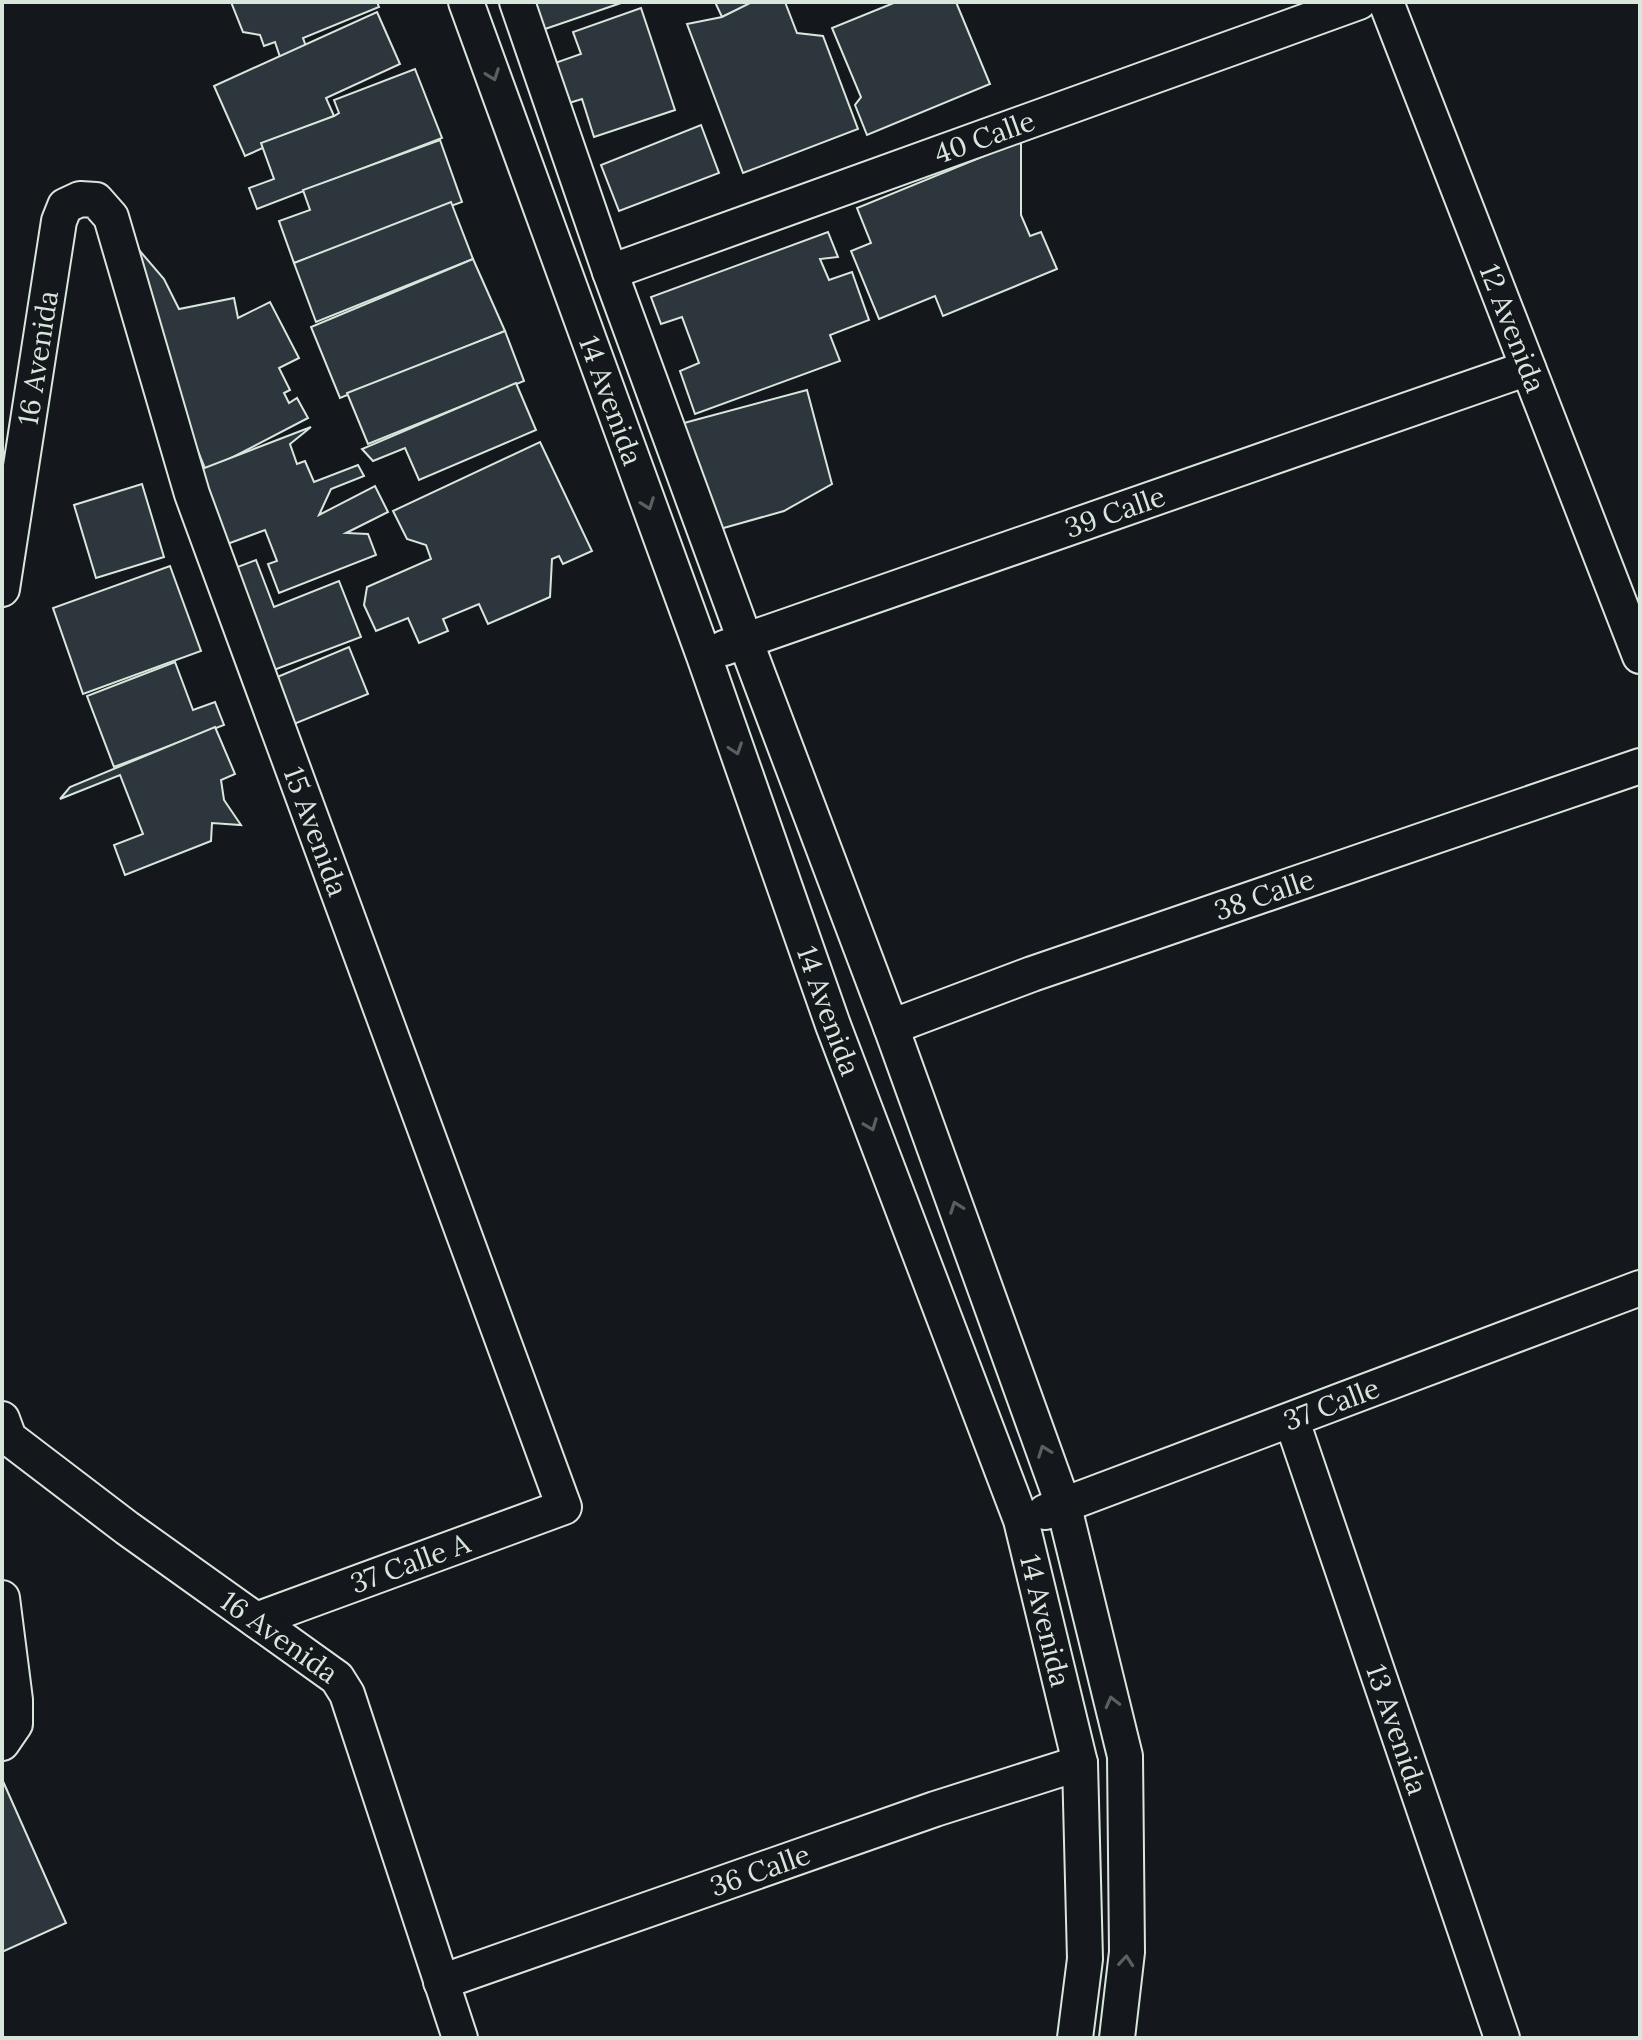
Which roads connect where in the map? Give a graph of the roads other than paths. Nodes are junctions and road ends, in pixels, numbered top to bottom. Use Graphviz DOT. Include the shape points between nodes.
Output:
graph roads {
  1 [pos="466,2"];
  2 [pos="517,2"];
  3 [pos="1359,2"];
  4 [pos="1386,2"];
  5 [pos="59,221"];
  6 [pos="610,272"];
  7 [pos="1528,368"];
  8 [pos="2,589"];
  9 [pos="745,640"];
  10 [pos="704,656"];
  11 [pos="1640,656"];
  12 [pos="1640,766"];
  13 [pos="891,1027"];
  14 [pos="1640,1288"];
  15 [pos="1292,1421"];
  16 [pos="4,1438"];
  17 [pos="564,1507"];
  18 [pos="1064,1507"];
  19 [pos="1021,1520"];
  20 [pos="2,1598"];
  21 [pos="256,1620"];
  22 [pos="2,1743"];
  23 [pos="1080,1763"];
  24 [pos="441,1982"];
  25 [pos="460,2038"];
  26 [pos="1075,2038"];
  27 [pos="1117,2038"];
  28 [pos="1502,2038"];
  1 -- 10 [label="street, 14 Avenida, one-way"];
  2 -- 6 [label="street, 14 Avenida"];
  3 -- 6 [label="street, 40 Calle"];
  4 -- 7 [label="street, 12 Avenida"];
  5 -- 8 [label="street, 16 Avenida"];
  5 -- 17 [label="street, 15 Avenida" via="65,206 80,199 96,200 111,217 192,494"];
  6 -- 9 [label="street, 14 Avenida"];
  7 -- 9 [label="street, 39 Calle"];
  7 -- 11 [label="street, 12 Avenida"];
  9 -- 10 [label="street, 39 Calle"];
  9 -- 13 [label="street, 14 Avenida"];
  10 -- 19 [label="street, 14 Avenida, one-way" via="833,1025"];
  12 -- 13 [label="street, 38 Calle"];
  18 -- 13 [label="street, 14 Avenida, one-way"];
  14 -- 15 [label="street, 37 Calle"];
  15 -- 18 [label="street, 37 Calle"];
  15 -- 28 [label="street, 13 Avenida"];
  16 -- 21 [label="street, 16 Avenida"];
  17 -- 21 [label="street, 37 Calle A"];
  18 -- 19 [label="street, 37 Calle"];
  27 -- 18 [label="street, 14 Avenida, one-way" via="1127,1952 1125,1756"];
  19 -- 23 [label="street, 14 Avenida"];
  20 -- 22 [label="street" via="15,1700 15,1724"];
  21 -- 24 [label="street, 16 Avenida" via="337,1678 347,1694"];
  23 -- 24 [label="street, 36 Calle"];
  23 -- 26 [label="street, 14 Avenida" via="1085,1959"];
  24 -- 25 [label="street, 16 Avenida"];
}
